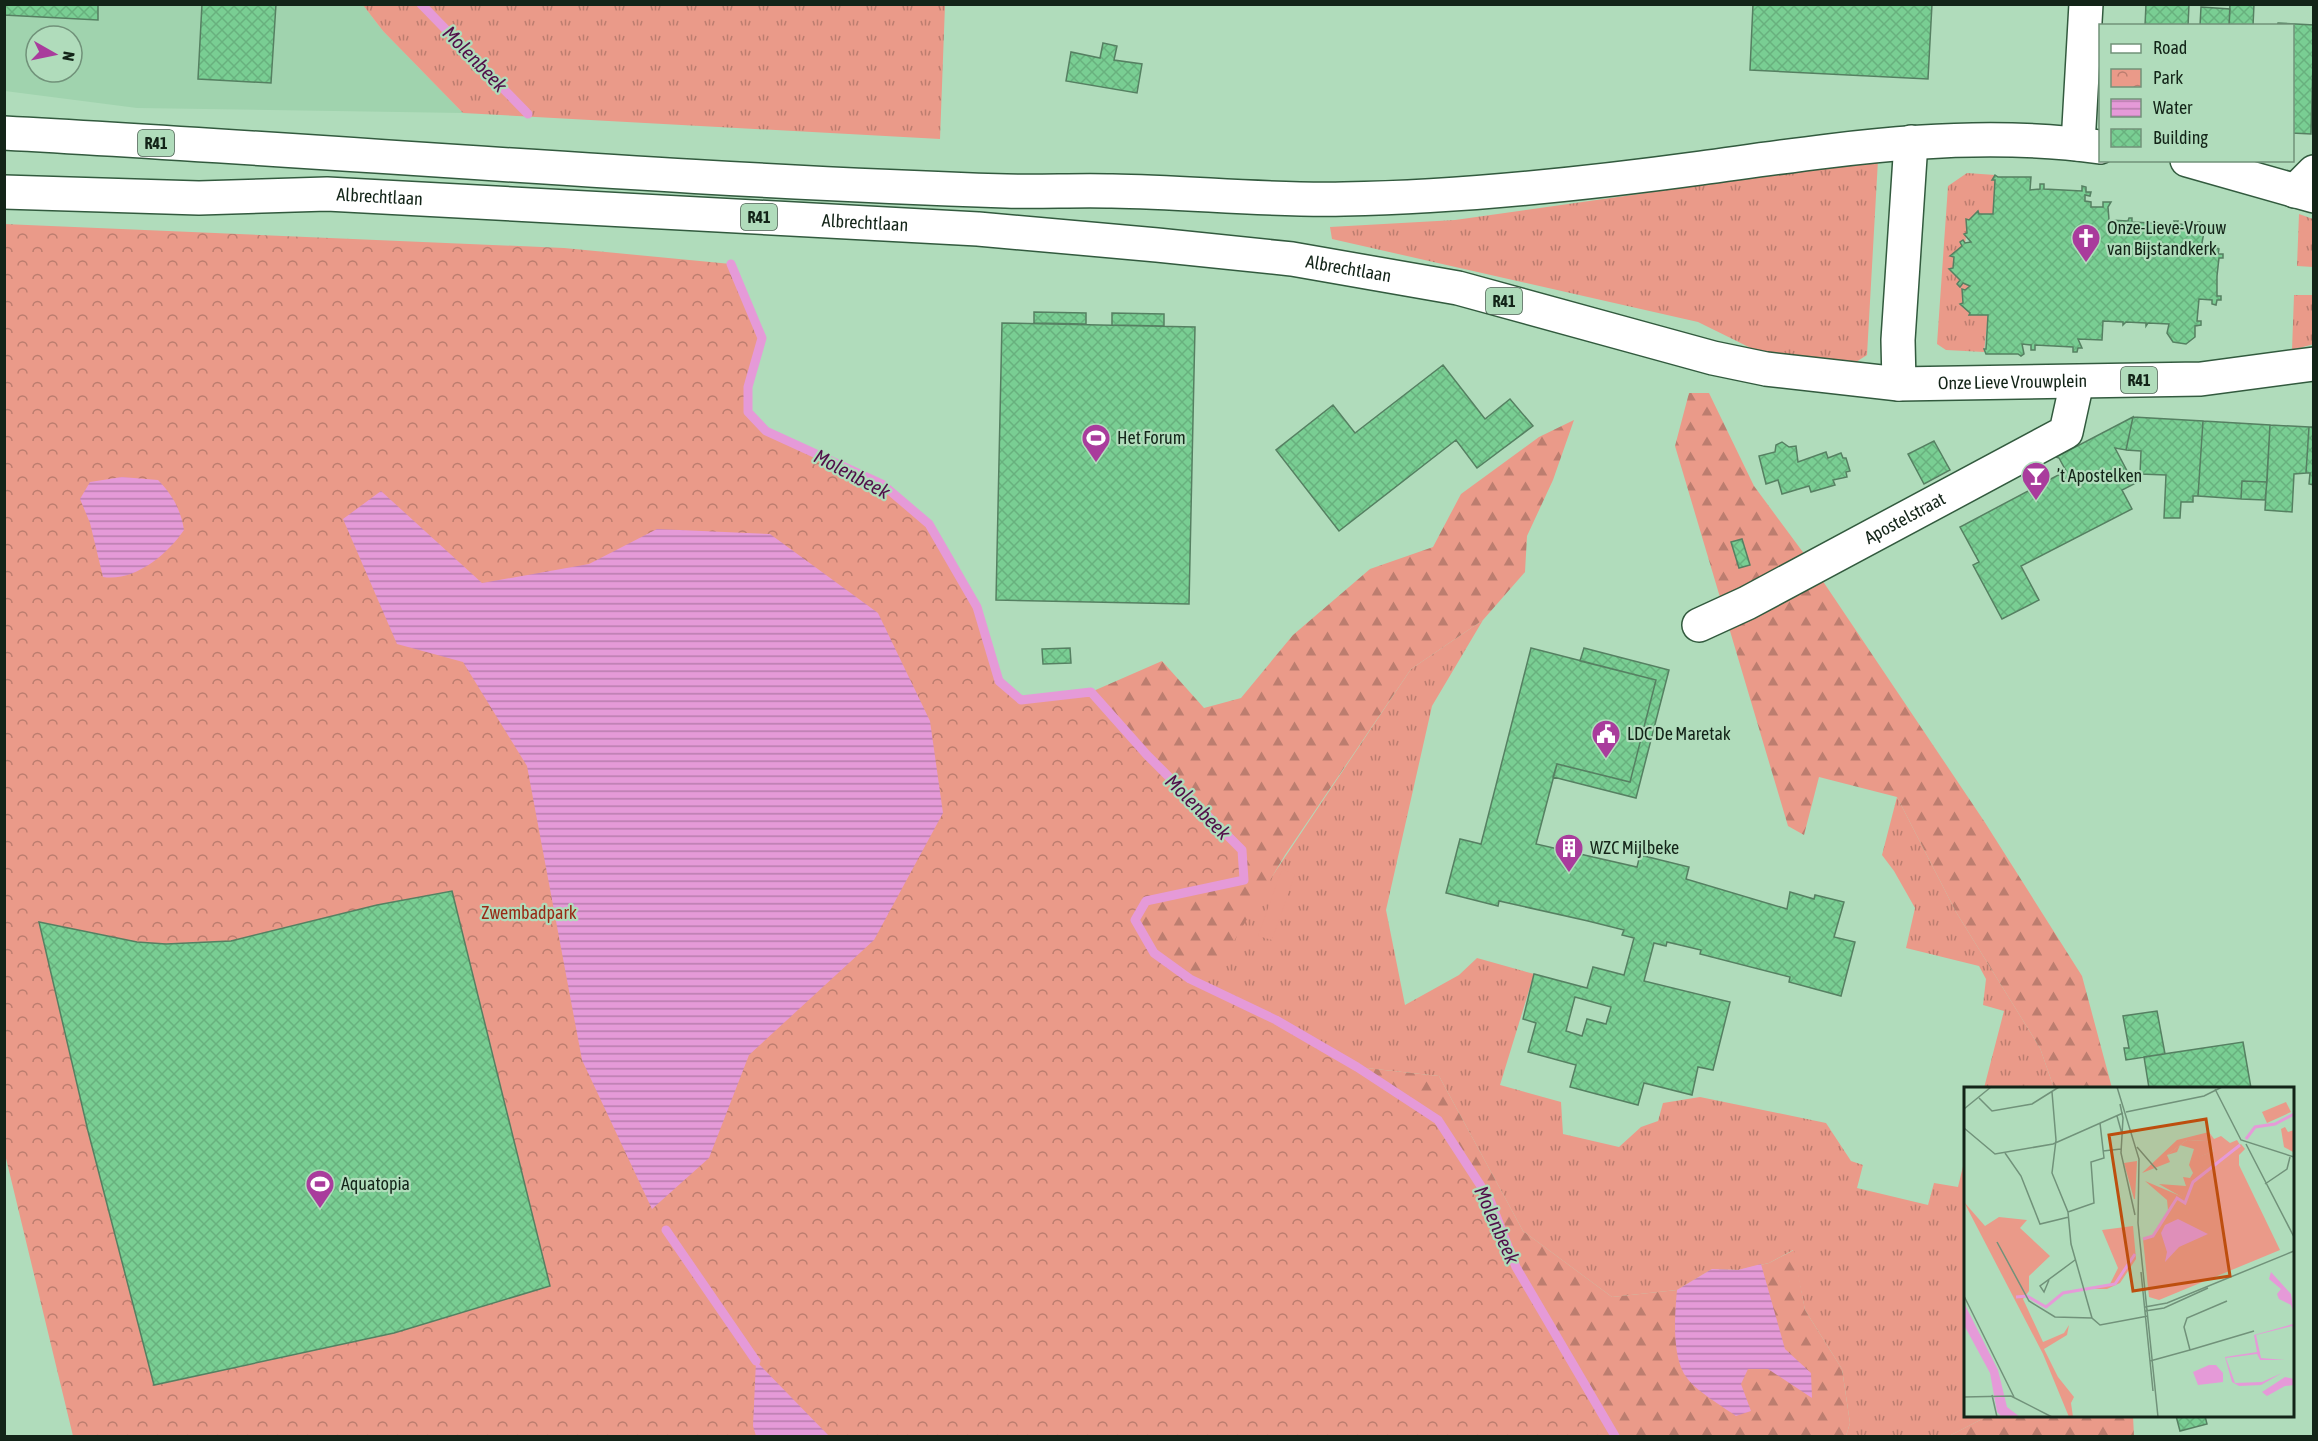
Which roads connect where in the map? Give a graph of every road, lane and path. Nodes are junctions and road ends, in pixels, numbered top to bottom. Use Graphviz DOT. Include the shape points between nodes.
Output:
graph roads {
  1 [pos="2086,4"];
  2 [pos="4,133"];
  3 [pos="1911,142"];
  4 [pos="2089,145"];
  5 [pos="2196,162"];
  6 [pos="2307,186"];
  7 [pos="4,192"];
  8 [pos="1713,358"];
  9 [pos="2313,364"];
  10 [pos="2076,382"];
  11 [pos="1899,384"];
  12 [pos="1699,625"];
  1 -- 4 [label="main road"];
  2 -- 3 [label="main road, Albrechtlaan / R41" via="818,182 1340,200 1562,186 1838,148"];
  3 -- 4 [label="main road, R41" via="1968,139"];
  3 -- 11 [label="main road"];
  5 -- 6 [label="main road"];
  7 -- 8 [label="main road, Albrechtlaan / R41" via="199,198 327,194 978,228 1145,244 1292,259 1458,288"];
  8 -- 11 [label="main road, Onze Lieve Vrouwplein / R41" via="1766,369"];
  9 -- 10 [label="main road, Onze Lieve Vrouwplein / R41" via="2201,379"];
  10 -- 11 [label="main road, Onze Lieve Vrouwplein / R41"];
  10 -- 12 [label="main road, Apostelstraat" via="2066,432"];
}
